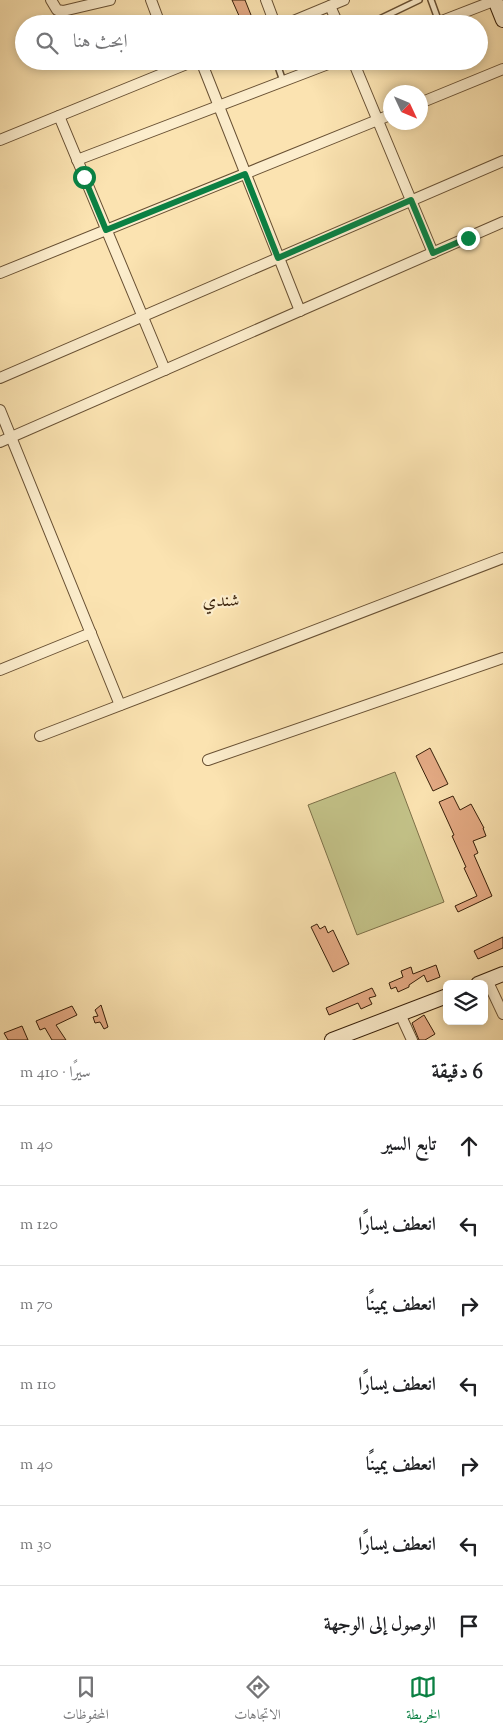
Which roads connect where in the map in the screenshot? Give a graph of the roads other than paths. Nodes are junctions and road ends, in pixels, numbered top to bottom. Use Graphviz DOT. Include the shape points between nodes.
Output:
graph roads {
  1 [pos="51,0"];
  2 [pos="110,0"];
  3 [pos="151,0"];
  4 [pos="266,0"];
  5 [pos="344,0"];
  6 [pos="419,0"];
  7 [pos="431,0"];
  8 [pos="495,0"];
  9 [pos="330,6"];
  10 [pos="157,15"];
  11 [pos="272,15"];
  12 [pos="308,15"];
  13 [pos="334,15"];
  14 [pos="388,15"];
  15 [pos="435,15"];
  16 [pos="457,15"];
  17 [pos="503,20"];
  18 [pos="503,69"];
  19 [pos="163,70"];
  20 [pos="205,70"];
  21 [pos="279,70"];
  22 [pos="312,70"];
  23 [pos="357,70"];
  24 [pos="283,81"];
  25 [pos="428,100"];
  26 [pos="219,106"];
  27 [pos="59,116"];
  28 [pos="383,118"];
  29 [pos="378,120"];
  30 [pos="0,140"];
  31 [pos="77,160"];
  32 [pos="503,160"];
  33 [pos="245,174"];
  34 [pos="411,200"];
  35 [pos="503,222"];
  36 [pos="106,230"];
  37 [pos="433,253"];
  38 [pos="278,258"];
  39 [pos="0,273"];
  40 [pos="300,311"];
  41 [pos="143,316"];
  42 [pos="165,370"];
  43 [pos="0,378"];
  44 [pos="0,410"];
  45 [pos="12,437"];
  46 [pos="0,442"];
  47 [pos="503,558"];
  48 [pos="91,633"];
  49 [pos="503,658"];
  50 [pos="0,670"];
  51 [pos="120,705"];
  52 [pos="40,736"];
  53 [pos="208,760"];
  54 [pos="503,974"];
  55 [pos="488,980"];
  56 [pos="488,990"];
  57 [pos="443,998"];
  58 [pos="400,1014"];
  59 [pos="503,1014"];
  60 [pos="332,1040"];
  61 [pos="412,1040"];
  1 -- 2 [label="street" via="57,10 63,11"];
  3 -- 10 [label="street"];
  4 -- 11 [label="street"];
  5 -- 9 [label="street"];
  6 -- 14 [label="lane"];
  7 -- 15 [label="lane"];
  8 -- 16 [label="street"];
  8 -- 17 [label="main road"];
  9 -- 12 [label="street"];
  9 -- 13 [label="street"];
  18 -- 25 [label="street"];
  19 -- 27 [label="street"];
  20 -- 26 [label="street"];
  21 -- 24 [label="lane"];
  22 -- 24 [label="street"];
  23 -- 29 [label="street"];
  24 -- 26 [label="street"];
  26 -- 31 [label="street"];
  26 -- 33 [label="street"];
  27 -- 30 [label="street"];
  27 -- 31 [label="street"];
  28 -- 29 [label="street"];
  29 -- 33 [label="street"];
  29 -- 34 [label="street"];
  31 -- 36 [label="street"];
  32 -- 34 [label="street"];
  33 -- 36 [label="street"];
  33 -- 38 [label="street"];
  34 -- 37 [label="street"];
  34 -- 38 [label="street"];
  35 -- 37 [label="street"];
  36 -- 39 [label="street"];
  36 -- 41 [label="street"];
  37 -- 40 [label="street"];
  38 -- 40 [label="street"];
  38 -- 41 [label="street"];
  40 -- 42 [label="street"];
  41 -- 42 [label="street"];
  41 -- 43 [label="street"];
  42 -- 45 [label="street"];
  44 -- 45 [label="street"];
  45 -- 46 [label="street"];
  45 -- 48 [label="street"];
  47 -- 51 [label="street"];
  48 -- 50 [label="street"];
  48 -- 51 [label="street"];
  49 -- 53 [label="street"];
  51 -- 52 [label="street"];
  54 -- 55 [label="main road"];
  56 -- 59 [label="street"];
  57 -- 58 [label="main road"];
  58 -- 60 [label="main road"];
  58 -- 61 [label="street"];
}
